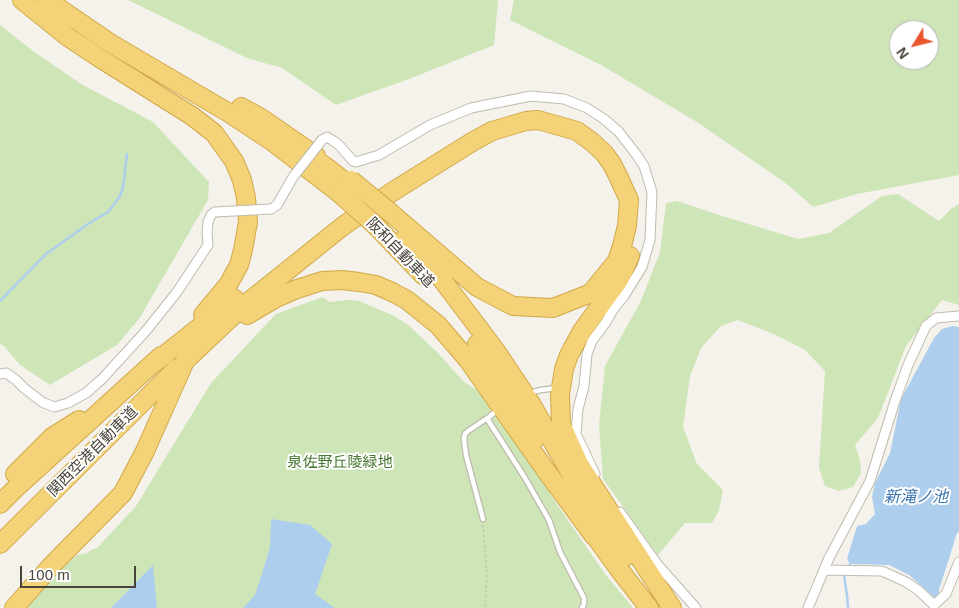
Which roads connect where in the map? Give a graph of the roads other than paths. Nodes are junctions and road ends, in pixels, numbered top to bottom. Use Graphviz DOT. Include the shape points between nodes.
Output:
graph roads {
  1 [pos="22,0"];
  2 [pos="47,0"];
  3 [pos="77,12"];
  4 [pos="235,110"];
  5 [pos="345,186"];
  6 [pos="383,218"];
  7 [pos="959,316"];
  8 [pos="190,355"];
  9 [pos="153,364"];
  10 [pos="0,374"];
  11 [pos="558,388"];
  12 [pos="533,392"];
  13 [pos="120,394"];
  14 [pos="495,412"];
  15 [pos="488,417"];
  16 [pos="0,488"];
  17 [pos="0,504"];
  18 [pos="483,519"];
  19 [pos="594,536"];
  20 [pos="0,544"];
  21 [pos="626,559"];
  22 [pos="959,562"];
  23 [pos="827,570"];
  24 [pos="14,608"];
  25 [pos="582,608"];
  26 [pos="649,608"];
  27 [pos="667,608"];
  28 [pos="672,608"];
  29 [pos="696,608"];
  30 [pos="808,608"];
  1 -- 9 [label="highway" via="68,37 214,133 234,161 242,180 248,222 239,265 228,285 198,321"];
  2 -- 3 [label="highway, 阪和自動車道"];
  3 -- 4 [label="highway, 阪和自動車道"];
  4 -- 5 [label="highway, 阪和自動車道" via="273,142"];
  4 -- 5 [label="highway, 阪和自動車道" via="260,119 329,169"];
  5 -- 6 [label="highway, 阪和自動車道, bridge"];
  6 -- 8 [label="highway" via="477,287 512,306 553,308 591,293 617,261 627,226 629,200 604,153 577,131 538,120 492,131 343,226 242,307"];
  6 -- 19 [label="highway, 阪和自動車道" via="470,333"];
  6 -- 21 [label="highway, 阪和自動車道" via="440,277 496,351 530,402 596,516"];
  7 -- 23 [label="street" via="936,318 926,326 908,365 870,480 829,558"];
  8 -- 19 [label="highway" via="263,305 309,284 342,280 376,285 392,292 423,312 452,341"];
  8 -- 20 [label="highway, 関西空港自動車道"];
  8 -- 24 [label="highway" via="123,493"];
  9 -- 13 [label="highway, 関西空港自動車道"];
  9 -- 21 [label="highway" via="327,226 455,140 494,119 520,113 548,112 568,119 609,144 629,173 639,202 633,248 618,280 569,355 560,394 561,424"];
  10 -- 29 [label="street, bridge" via="16,380 54,408 86,393 102,380 177,292 208,245 211,215 215,212 271,209 277,205 293,177 327,137 356,162 379,155 430,125 471,108 530,96 564,99 587,108 618,131 644,166 652,192 650,240 642,267 592,341 587,354 576,434 606,494 658,565"];
  11 -- 12 [label="lane"];
  13 -- 16 [label="highway" via="52,437"];
  13 -- 17 [label="highway, 関西空港自動車道"];
  14 -- 15 [label="lane"];
  15 -- 18 [label="lane" via="468,431 464,439"];
  15 -- 25 [label="lane" via="549,520 560,552 584,598"];
  19 -- 21 [label="highway, 阪和自動車道"];
  21 -- 26 [label="highway, 阪和自動車道"];
  21 -- 27 [label="highway, 阪和自動車道"];
  21 -- 28 [label="highway"];
  22 -- 23 [label="street" via="946,594 934,605 906,582 882,571"];
  23 -- 30 [label="street"];
}
